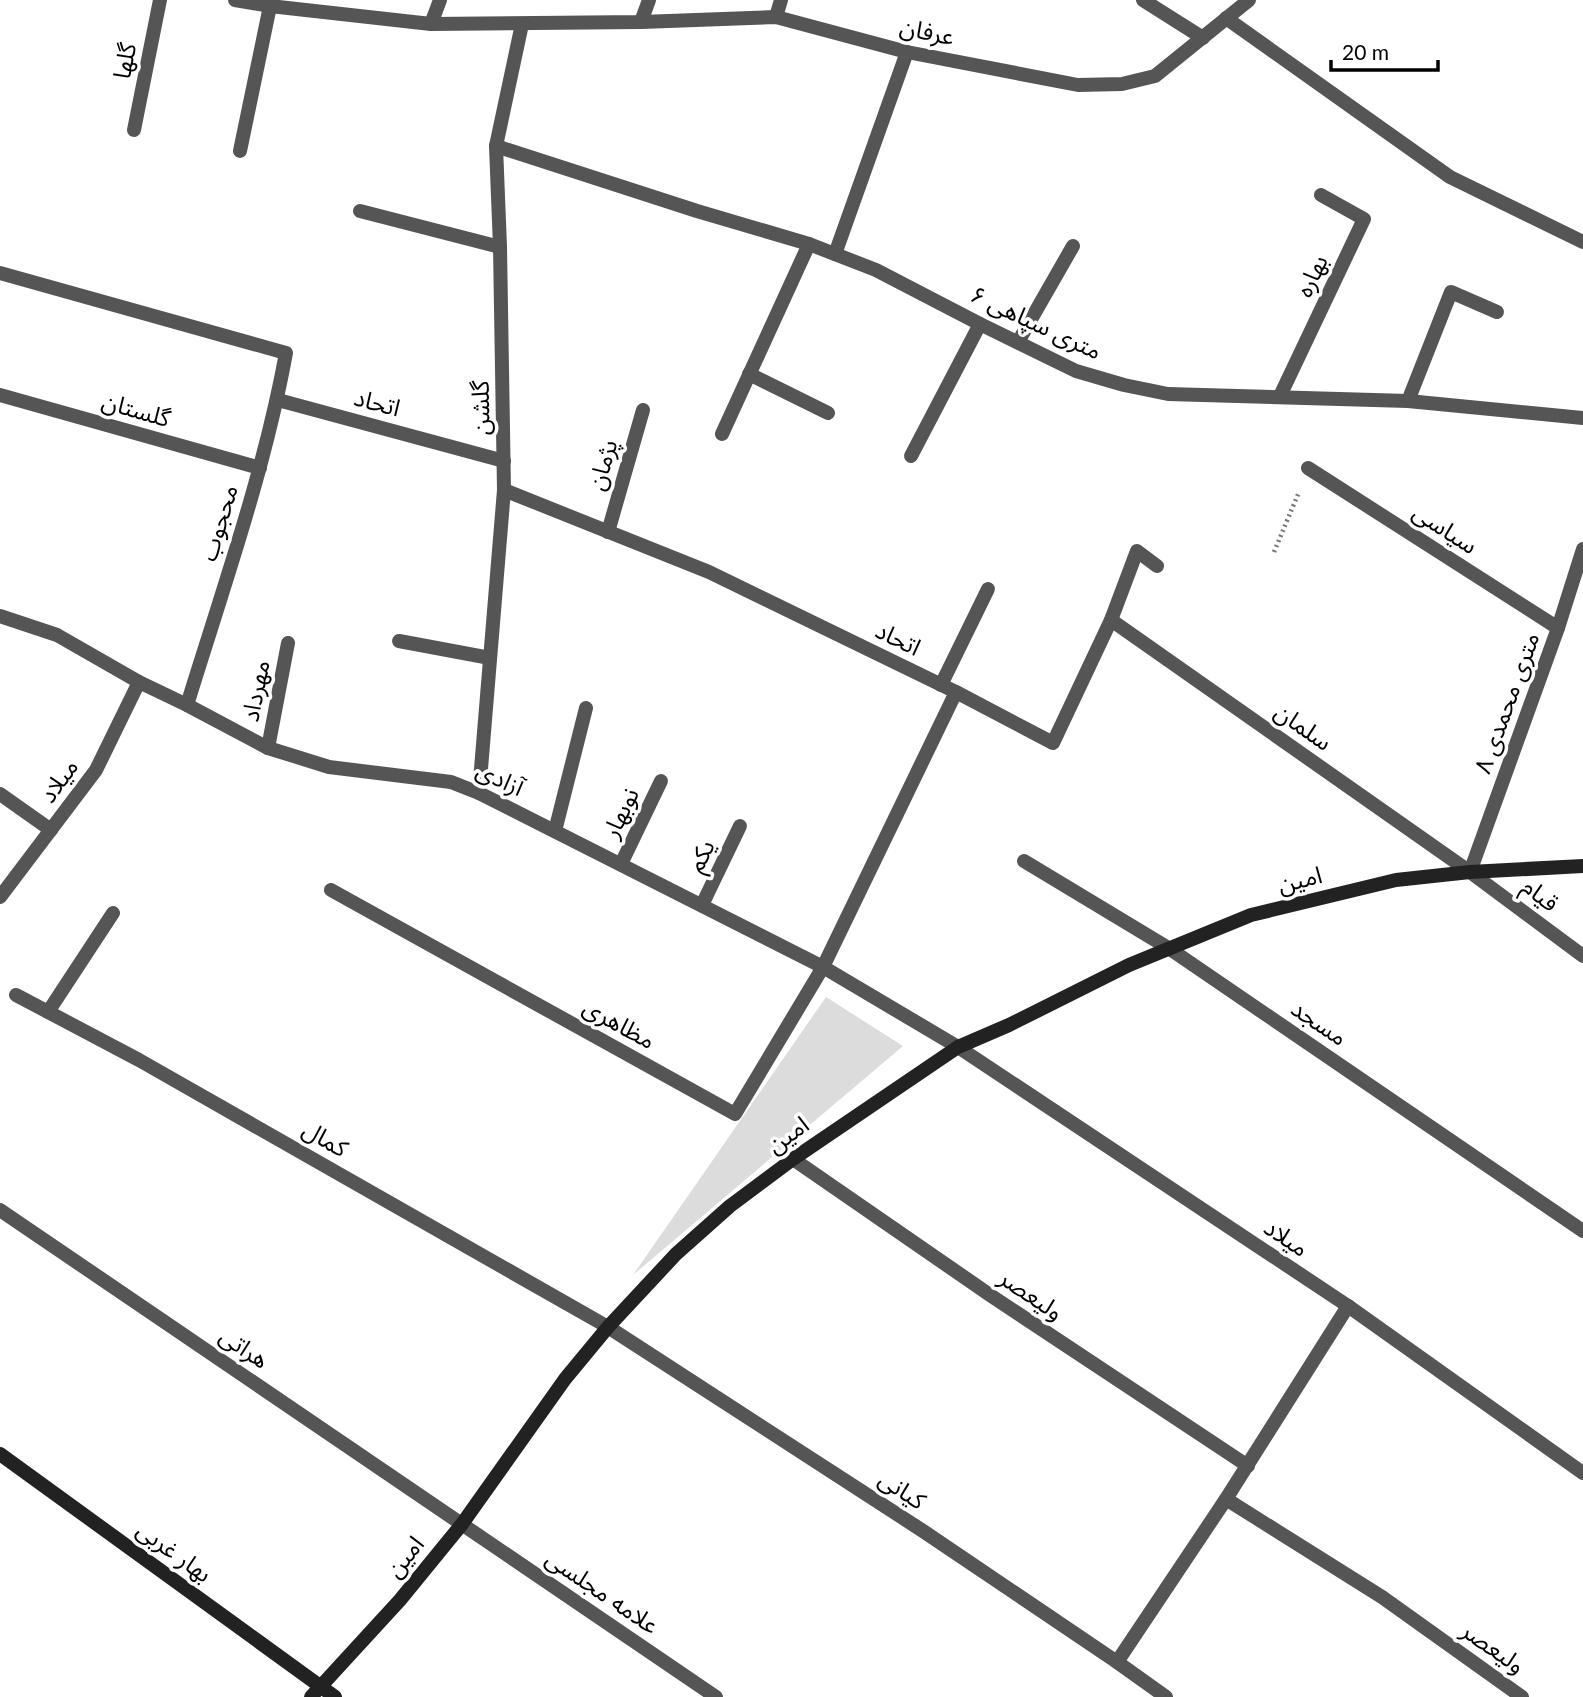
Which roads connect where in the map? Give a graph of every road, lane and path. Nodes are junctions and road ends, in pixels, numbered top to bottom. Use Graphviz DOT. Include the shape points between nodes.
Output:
graph roads {
  1 [pos="160,0"];
  2 [pos="440,0"];
  3 [pos="649,0"];
  4 [pos="781,0"];
  5 [pos="1143,0"];
  6 [pos="1249,0"];
  7 [pos="242,1"];
  8 [pos="270,6"];
  9 [pos="776,17"];
  10 [pos="1226,19"];
  11 [pos="641,22"];
  12 [pos="431,24"];
  13 [pos="522,24"];
  14 [pos="1203,38"];
  15 [pos="907,52"];
  16 [pos="134,130"];
  17 [pos="496,146"];
  18 [pos="240,151"];
  19 [pos="1321,195"];
  20 [pos="360,211"];
  21 [pos="1583,242"];
  22 [pos="808,244"];
  23 [pos="1073,246"];
  24 [pos="500,247"];
  25 [pos="835,254"];
  26 [pos="0,273"];
  27 [pos="1497,312"];
  28 [pos="980,324"];
  29 [pos="1018,342"];
  30 [pos="749,374"];
  31 [pos="0,395"];
  32 [pos="1280,397"];
  33 [pos="278,400"];
  34 [pos="1408,401"];
  35 [pos="642,410"];
  36 [pos="828,413"];
  37 [pos="1583,418"];
  38 [pos="722,434"];
  39 [pos="911,456"];
  40 [pos="505,461"];
  41 [pos="260,468"];
  42 [pos="1308,468"];
  43 [pos="504,490"];
  44 [pos="608,532"];
  45 [pos="1583,549"];
  46 [pos="1274,552"];
  47 [pos="1157,566"];
  48 [pos="988,589"];
  49 [pos="0,615"];
  50 [pos="1111,620"];
  51 [pos="1558,628"];
  52 [pos="399,641"];
  53 [pos="288,643"];
  54 [pos="490,658"];
  55 [pos="139,682"];
  56 [pos="941,685"];
  57 [pos="956,692"];
  58 [pos="187,705"];
  59 [pos="586,708"];
  60 [pos="268,748"];
  61 [pos="662,781"];
  62 [pos="479,793"];
  63 [pos="0,794"];
  64 [pos="740,826"];
  65 [pos="51,830"];
  66 [pos="555,831"];
  67 [pos="1024,861"];
  68 [pos="621,864"];
  69 [pos="1583,866"];
  70 [pos="1470,872"];
  71 [pos="331,890"];
  72 [pos="0,897"];
  73 [pos="702,905"];
  74 [pos="113,913"];
  75 [pos="1170,950"];
  76 [pos="1583,956"];
  77 [pos="823,967"];
  78 [pos="16,995"];
  79 [pos="48,1012"];
  80 [pos="958,1047"];
  81 [pos="793,1159"];
  82 [pos="0,1210"];
  83 [pos="1583,1231"];
  84 [pos="1348,1306"];
  85 [pos="608,1327"];
  86 [pos="0,1454"];
  87 [pos="1248,1466"];
  88 [pos="1583,1473"];
  89 [pos="1226,1499"];
  90 [pos="462,1524"];
  91 [pos="1117,1662"];
  92 [pos="315,1692"];
  93 [pos="335,1697"];
  94 [pos="716,1697"];
  95 [pos="1166,1697"];
  96 [pos="1522,1697"];
  1 -- 16 [label="street, گلها"];
  2 -- 12 [label="street"];
  3 -- 11 [label="street"];
  4 -- 9 [label="street"];
  5 -- 14 [label="street"];
  6 -- 10 [label="street, عرفان"];
  7 -- 8 [label="street, عرفان"];
  8 -- 12 [label="street, عرفان"];
  8 -- 18 [label="street"];
  9 -- 11 [label="street, عرفان"];
  9 -- 15 [label="street, عرفان"];
  10 -- 14 [label="street, عرفان"];
  10 -- 21 [label="street" via="1450,177"];
  11 -- 13 [label="street, عرفان"];
  12 -- 13 [label="street, عرفان"];
  13 -- 17 [label="street, گلشن"];
  14 -- 15 [label="street, عرفان" via="1156,76 1122,83 1078,85"];
  15 -- 25 [label="street"];
  17 -- 22 [label="street, ۶ متری سپاهی"];
  17 -- 24 [label="street, گلشن"];
  19 -- 32 [label="street, بهاره" via="1364,219"];
  20 -- 24 [label="street"];
  22 -- 25 [label="street, ۶ متری سپاهی"];
  22 -- 30 [label="street"];
  23 -- 29 [label="street"];
  24 -- 40 [label="street, گلشن"];
  25 -- 28 [label="street, ۶ متری سپاهی"];
  26 -- 33 [label="street, محجوب" via="286,353"];
  27 -- 34 [label="street" via="1451,292"];
  28 -- 29 [label="street, ۶ متری سپاهی"];
  28 -- 39 [label="street"];
  29 -- 32 [label="street, ۶ متری سپاهی" via="1076,371 1124,385 1168,394"];
  30 -- 36 [label="street"];
  30 -- 38 [label="street"];
  31 -- 41 [label="street, گلستان"];
  32 -- 34 [label="street, ۶ متری سپاهی"];
  33 -- 40 [label="street, اتحاد"];
  33 -- 41 [label="street, محجوب"];
  34 -- 37 [label="street, ۶ متری سپاهی"];
  35 -- 44 [label="street, پژمان"];
  40 -- 43 [label="street, گلشن"];
  41 -- 58 [label="street, محجوب"];
  42 -- 46 [label="path"];
  42 -- 51 [label="street, سیاسی"];
  43 -- 44 [label="street, اتحاد"];
  43 -- 54 [label="street, گلشن"];
  44 -- 56 [label="street, اتحاد" via="709,572"];
  45 -- 51 [label="street, ۸ متری محمدی"];
  47 -- 50 [label="street, اتحاد" via="1137,551"];
  48 -- 56 [label="street"];
  49 -- 55 [label="street, آزادی" via="57,635"];
  50 -- 57 [label="street, اتحاد" via="1053,743"];
  50 -- 70 [label="street, سلمان"];
  51 -- 70 [label="street, ۸ متری محمدی"];
  52 -- 54 [label="street"];
  53 -- 60 [label="street, مهرداد"];
  54 -- 62 [label="street, گلشن"];
  55 -- 58 [label="street, آزادی"];
  55 -- 65 [label="street, میلاد" via="96,770"];
  56 -- 57 [label="street, اتحاد"];
  57 -- 77 [label="street"];
  58 -- 60 [label="street, آزادی"];
  59 -- 66 [label="street"];
  60 -- 62 [label="street, آزادی" via="329,767 451,782"];
  61 -- 68 [label="street, نوبهار"];
  62 -- 66 [label="street, آزادی"];
  63 -- 65 [label="street"];
  64 -- 73 [label="street, یکم"];
  65 -- 72 [label="street, میلاد"];
  66 -- 68 [label="street, آزادی"];
  67 -- 75 [label="street, مسجد"];
  68 -- 73 [label="street, آزادی"];
  69 -- 70 [label="main road, امین"];
  70 -- 75 [label="main road, امین" via="1396,880 1251,915"];
  70 -- 76 [label="street, قیام"];
  71 -- 77 [label="street, مظاهری" via="735,1114"];
  73 -- 77 [label="street, آزادی"];
  74 -- 79 [label="street"];
  75 -- 80 [label="main road, امین"];
  75 -- 83 [label="street, مسجد"];
  77 -- 80 [label="street, آزادی"];
  78 -- 79 [label="street, کمال"];
  79 -- 85 [label="street, کمال"];
  80 -- 81 [label="main road, امین"];
  80 -- 84 [label="street, میلاد"];
  81 -- 85 [label="main road, امین" via="730,1206 677,1254"];
  81 -- 87 [label="street, ولیعصر"];
  82 -- 90 [label="street, هراتی"];
  84 -- 87 [label="street"];
  84 -- 88 [label="street, میلاد"];
  85 -- 90 [label="main road, امین"];
  85 -- 91 [label="street, کیانی"];
  86 -- 92 [label="main road, بهار غربی"];
  87 -- 89 [label="street"];
  89 -- 91 [label="street"];
  89 -- 96 [label="street, ولیعصر" via="1382,1597"];
  90 -- 92 [label="main road, امین"];
  90 -- 94 [label="street, علامه مجلسی"];
  91 -- 95 [label="street, کیانی"];
  92 -- 93 [label="main road, بهار غربی"];
}
